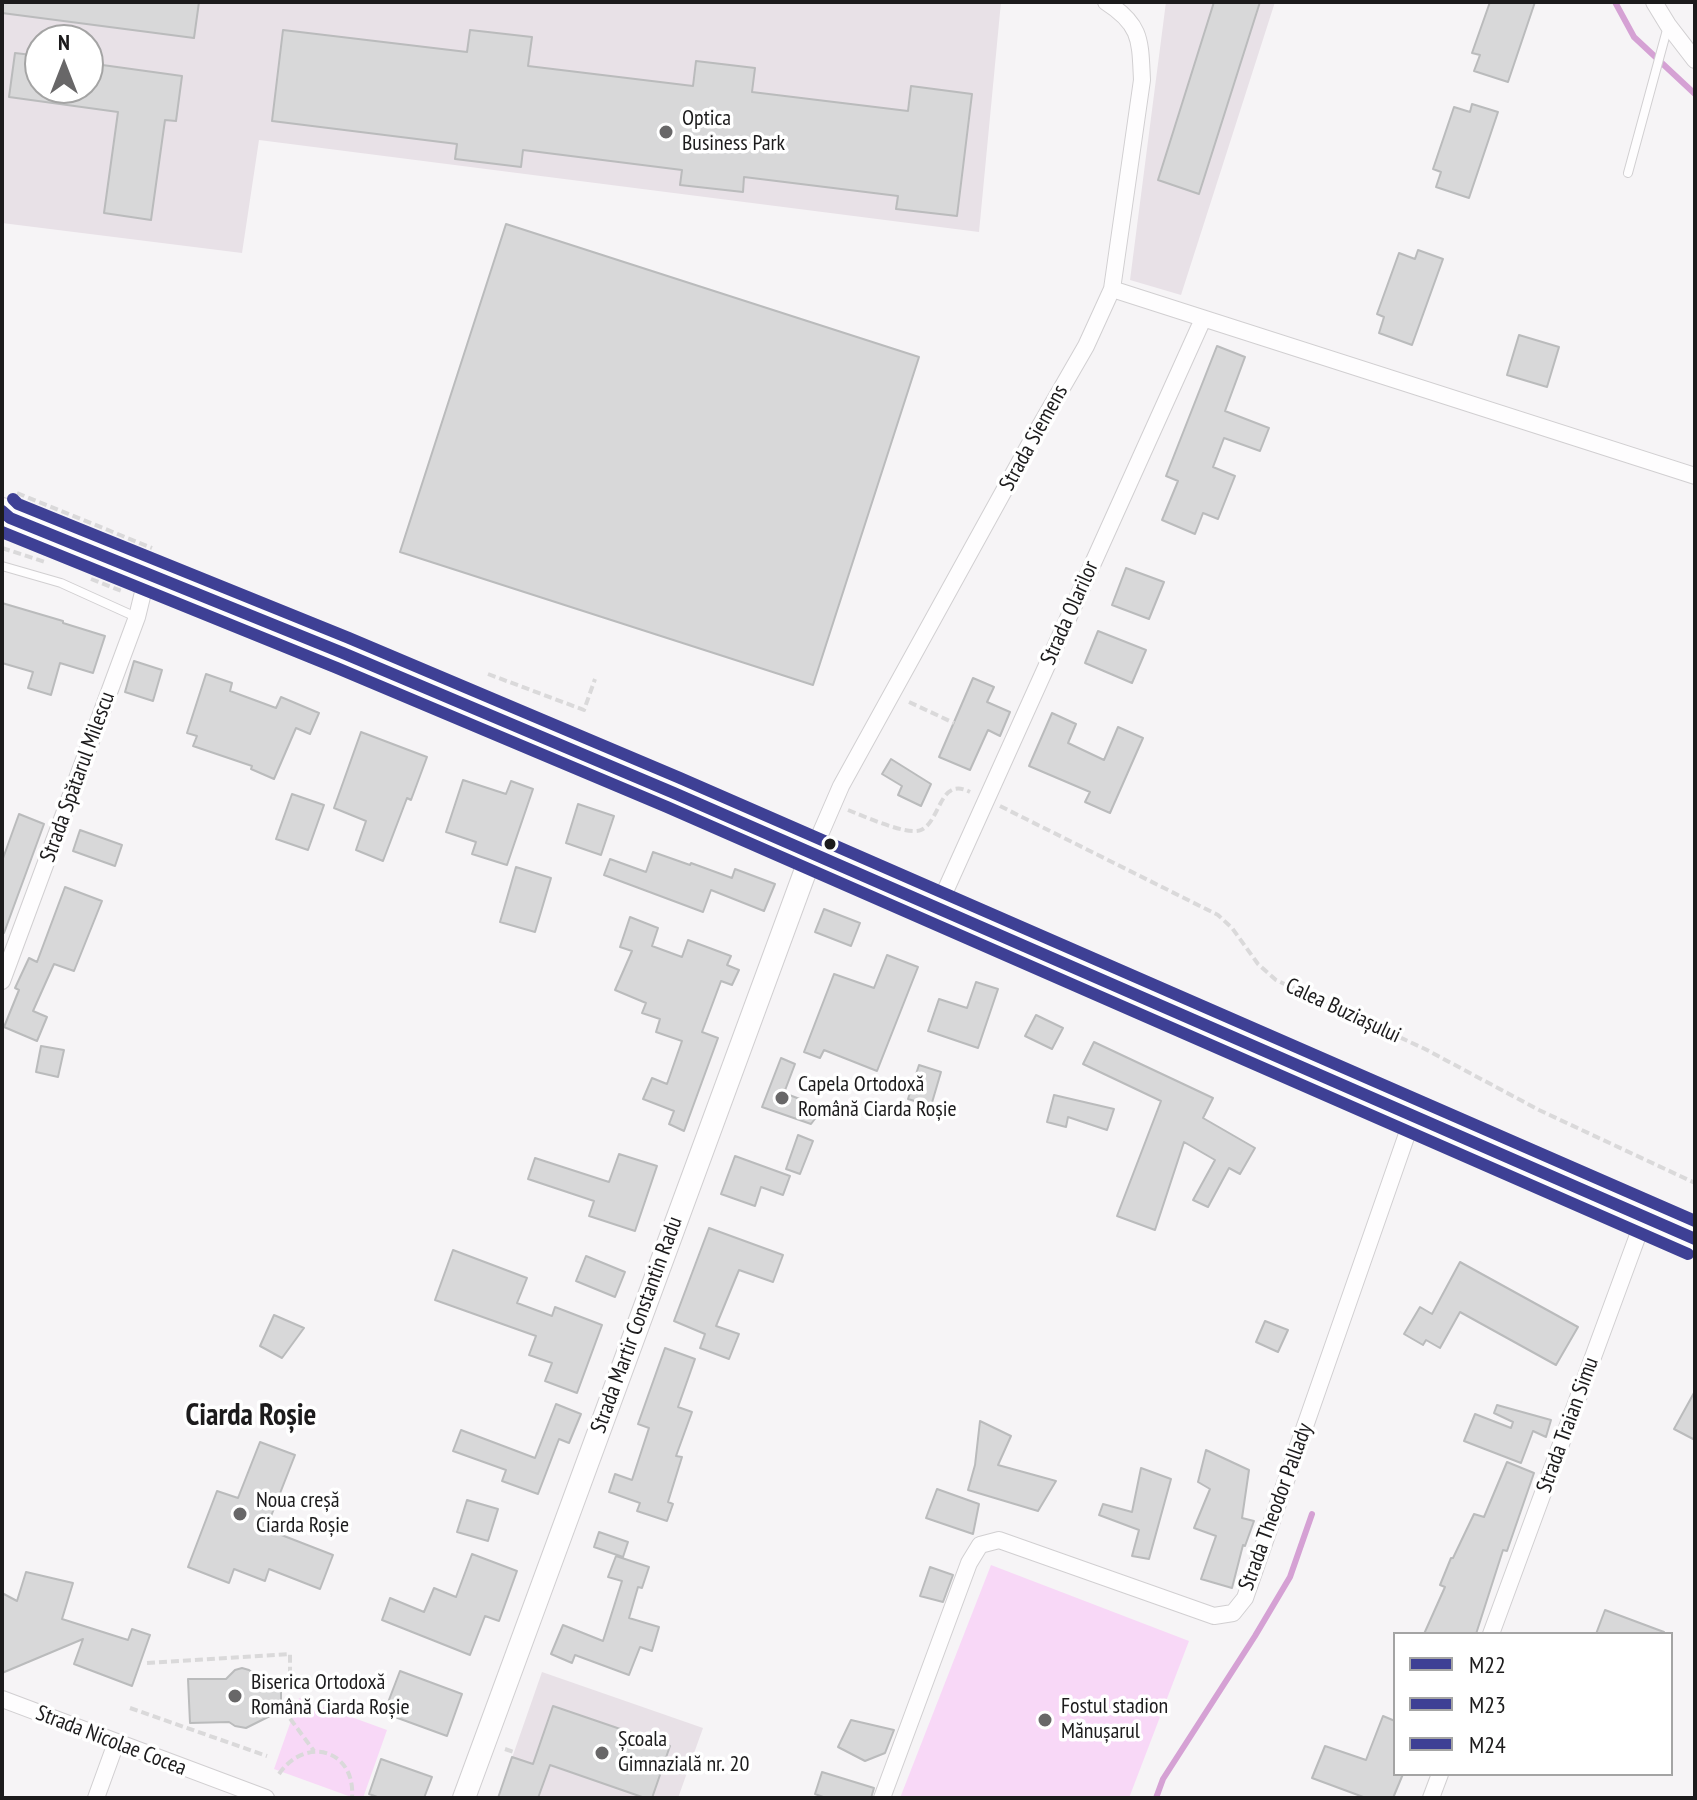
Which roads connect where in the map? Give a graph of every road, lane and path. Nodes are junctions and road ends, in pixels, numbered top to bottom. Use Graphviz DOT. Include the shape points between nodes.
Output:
graph roads {
  1 [pos="1106,2"];
  2 [pos="1654,2"];
  3 [pos="1668,25"];
  4 [pos="1695,60"];
  5 [pos="1628,173"];
  6 [pos="1112,289"];
  7 [pos="1203,319"];
  8 [pos="1695,476"];
  9 [pos="8,510"];
  10 [pos="150,560"];
  11 [pos="2,566"];
  12 [pos="137,617"];
  13 [pos="488,674"];
  14 [pos="595,679"];
  15 [pos="891,695"];
  16 [pos="954,723"];
  17 [pos="986,800"];
  18 [pos="849,811"];
  19 [pos="812,853"];
  20 [pos="938,907"];
  21 [pos="2,981"];
  22 [pos="1413,1117"];
  23 [pos="1695,1183"];
  24 [pos="1645,1216"];
  25 [pos="1695,1239"];
  26 [pos="1492,1632"];
  27 [pos="147,1663"];
  28 [pos="290,1690"];
  29 [pos="2,1699"];
  30 [pos="130,1708"];
  31 [pos="283,1709"];
  32 [pos="116,1743"];
  33 [pos="314,1751"];
  34 [pos="267,1756"];
  35 [pos="279,1774"];
  36 [pos="1439,1776"];
  37 [pos="96,1798"];
  38 [pos="266,1798"];
  39 [pos="352,1798"];
  40 [pos="464,1798"];
  41 [pos="882,1798"];
  42 [pos="1431,1798"];
  1 -- 6 [label="street, Strada Siemens" via="1133,23 1141,46 1142,80"];
  2 -- 3 [label="street"];
  3 -- 4 [label="street"];
  3 -- 5 [label="lane"];
  6 -- 7 [label="street"];
  6 -- 15 [label="street, Strada Siemens" via="1086,346"];
  7 -- 8 [label="street"];
  7 -- 17 [label="street, Strada Olarilor"];
  9 -- 10 [label="main road"];
  9 -- 10 [label="path"];
  10 -- 12 [label="street, Strada Spătarul Milescu"];
  10 -- 19 [label="main road" via="460,702"];
  11 -- 12 [label="lane" via="61,583"];
  12 -- 21 [label="street, Strada Spătarul Milescu"];
  13 -- 14 [label="path" via="584,710"];
  15 -- 16 [label="path"];
  15 -- 19 [label="street, Strada Siemens" via="841,786"];
  17 -- 18 [label="path, Calea Buziașului" via="964,788 954,789 921,830 908,831"];
  17 -- 20 [label="street, Strada Olarilor"];
  17 -- 23 [label="path, Calea Buziașului" via="1218,915 1276,980"];
  19 -- 20 [label="main road"];
  19 -- 40 [label="street, Strada Martir Constantin Radu"];
  20 -- 22 [label="main road"];
  22 -- 24 [label="main road"];
  22 -- 41 [label="street, Strada Theodor Pallady" via="1245,1598 1233,1613 1214,1616 999,1540 980,1545"];
  24 -- 25 [label="main road"];
  24 -- 26 [label="street, Strada Traian Simu"];
  27 -- 28 [label="path" via="290,1654"];
  29 -- 32 [label="street, Strada Nicolae Cocea"];
  30 -- 34 [label="path"];
  31 -- 33 [label="path"];
  32 -- 37 [label="street"];
  32 -- 38 [label="street, Strada Nicolae Cocea"];
  33 -- 35 [label="path" via="299,1754"];
  33 -- 39 [label="path" via="340,1761 349,1772"];
  36 -- 42 [label="street"];
}
